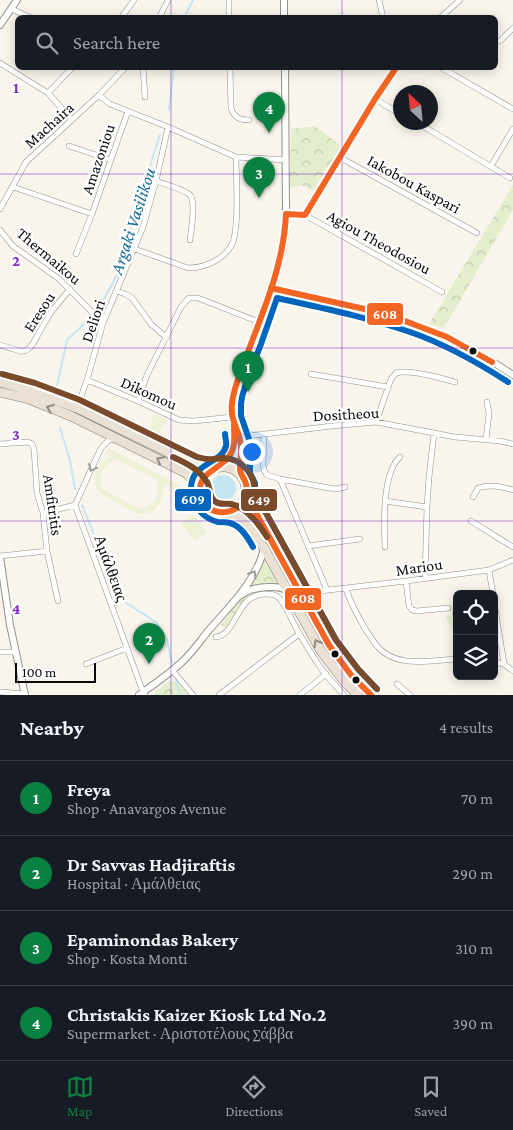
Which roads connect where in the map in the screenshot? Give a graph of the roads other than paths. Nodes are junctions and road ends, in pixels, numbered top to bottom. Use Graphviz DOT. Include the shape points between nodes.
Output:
graph roads {
  1 [pos="17,0"];
  2 [pos="134,0"];
  3 [pos="168,0"];
  4 [pos="229,0"];
  5 [pos="284,0"];
  6 [pos="378,0"];
  7 [pos="460,0"];
  8 [pos="12,9"];
  9 [pos="24,15"];
  10 [pos="123,15"];
  11 [pos="160,15"];
  12 [pos="229,15"];
  13 [pos="284,15"];
  14 [pos="382,15"];
  15 [pos="443,15"];
  16 [pos="0,25"];
  17 [pos="513,28"];
  18 [pos="500,41"];
  19 [pos="0,63"];
  20 [pos="70,70"];
  21 [pos="123,70"];
  22 [pos="143,70"];
  23 [pos="230,70"];
  24 [pos="285,70"];
  25 [pos="395,70"];
  26 [pos="445,70"];
  27 [pos="48,93"];
  28 [pos="100,96"];
  29 [pos="146,97"];
  30 [pos="375,99"];
  31 [pos="513,109"];
  32 [pos="393,110"];
  33 [pos="128,111"];
  34 [pos="72,120"];
  35 [pos="249,120"];
  36 [pos="168,127"];
  37 [pos="513,129"];
  38 [pos="430,130"];
  39 [pos="69,146"];
  40 [pos="236,157"];
  41 [pos="339,157"];
  42 [pos="111,160"];
  43 [pos="286,160"];
  44 [pos="491,166"];
  45 [pos="510,178"];
  46 [pos="156,181"];
  47 [pos="13,187"];
  48 [pos="0,209"];
  49 [pos="92,214"];
  50 [pos="286,214"];
  51 [pos="305,215"];
  52 [pos="0,230"];
  53 [pos="477,233"];
  54 [pos="190,240"];
  55 [pos="135,249"];
  56 [pos="76,254"];
  57 [pos="271,288"];
  58 [pos="70,289"];
  59 [pos="117,291"];
  60 [pos="442,292"];
  61 [pos="259,322"];
  62 [pos="103,323"];
  63 [pos="167,337"];
  64 [pos="0,345"];
  65 [pos="311,374"];
  66 [pos="513,375"];
  67 [pos="87,380"];
  68 [pos="0,382"];
  69 [pos="455,382"];
  70 [pos="388,387"];
  71 [pos="0,392"];
  72 [pos="138,401"];
  73 [pos="486,402"];
  74 [pos="77,408"];
  75 [pos="233,421"];
  76 [pos="376,422"];
  77 [pos="434,434"];
  78 [pos="264,435"];
  79 [pos="239,437"];
  80 [pos="117,439"];
  81 [pos="486,439"];
  82 [pos="0,444"];
  83 [pos="513,444"];
  84 [pos="400,457"];
  85 [pos="216,468"];
  86 [pos="241,474"];
  87 [pos="280,479"];
  88 [pos="200,486"];
  89 [pos="345,487"];
  90 [pos="513,490"];
  91 [pos="246,495"];
  92 [pos="472,498"];
  93 [pos="386,501"];
  94 [pos="75,505"];
  95 [pos="427,507"];
  96 [pos="229,512"];
  97 [pos="43,513"];
  98 [pos="471,521"];
  99 [pos="360,539"];
  100 [pos="308,546"];
  101 [pos="385,547"];
  102 [pos="513,547"];
  103 [pos="264,548"];
  104 [pos="47,551"];
  105 [pos="0,556"];
  106 [pos="513,560"];
  107 [pos="489,570"];
  108 [pos="425,578"];
  109 [pos="406,581"];
  110 [pos="346,588"];
  111 [pos="327,590"];
  112 [pos="492,590"];
  113 [pos="289,593"];
  114 [pos="3,597"];
  115 [pos="238,597"];
  116 [pos="303,599"];
  117 [pos="58,601"];
  118 [pos="448,608"];
  119 [pos="498,627"];
  120 [pos="299,634"];
  121 [pos="216,637"];
  122 [pos="127,648"];
  123 [pos="0,652"];
  124 [pos="15,652"];
  125 [pos="453,659"];
  126 [pos="498,663"];
  127 [pos="86,664"];
  128 [pos="504,664"];
  129 [pos="172,670"];
  130 [pos="513,671"];
  131 [pos="326,674"];
  132 [pos="397,684"];
  133 [pos="0,692"];
  134 [pos="142,694"];
  135 [pos="222,694"];
  136 [pos="25,695"];
  137 [pos="193,695"];
  138 [pos="300,695"];
  139 [pos="344,695"];
  140 [pos="358,695"];
  141 [pos="371,695"];
  142 [pos="410,695"];
  1 -- 8 [label="street"];
  2 -- 10 [label="street"];
  3 -- 11 [label="street"];
  4 -- 12 [label="street"];
  5 -- 13 [label="street"];
  6 -- 14 [label="street"];
  7 -- 15 [label="street"];
  8 -- 9 [label="street"];
  8 -- 16 [label="street"];
  17 -- 18 [label="street"];
  19 -- 27 [label="street"];
  20 -- 27 [label="street"];
  21 -- 28 [label="street, Machaira"];
  22 -- 29 [label="street"];
  23 -- 35 [label="street" via="231,108 237,118"];
  24 -- 43 [label="street"];
  25 -- 30 [label="street"];
  26 -- 31 [label="street"];
  27 -- 34 [label="street"];
  28 -- 33 [label="street"];
  28 -- 34 [label="street, Machaira"];
  30 -- 32 [label="street"];
  30 -- 41 [label="street"];
  33 -- 36 [label="street"];
  33 -- 42 [label="street, Amazoniou"];
  34 -- 47 [label="street, Machaira" via="32,156"];
  36 -- 40 [label="street"];
  36 -- 46 [label="street, Deliori"];
  37 -- 44 [label="street"];
  38 -- 44 [label="street"];
  39 -- 42 [label="street"];
  40 -- 43 [label="street"];
  40 -- 55 [label="street" via="236,232 232,245 224,253 206,265 188,268"];
  41 -- 51 [label="street"];
  41 -- 53 [label="street, Iakobou Kaspari"];
  42 -- 49 [label="street, Amazoniou"];
  43 -- 50 [label="street"];
  44 -- 45 [label="street"];
  46 -- 54 [label="street" via="192,197"];
  46 -- 55 [label="street, Deliori"];
  47 -- 48 [label="street, Machaira"];
  47 -- 49 [label="street, Amazoniou"];
  49 -- 56 [label="street, Amazoniou"];
  50 -- 51 [label="street"];
  50 -- 57 [label="street" via="282,253"];
  51 -- 60 [label="street, Agiou Theodosiou"];
  52 -- 58 [label="street, Thermaikou" via="14,246"];
  55 -- 59 [label="street, Deliori"];
  57 -- 61 [label="street"];
  57 -- 66 [label="street" via="378,312 421,327 455,341"];
  58 -- 62 [label="street, Thermaikou"];
  58 -- 64 [label="street, Eresou" via="29,349 22,352"];
  59 -- 62 [label="street, Deliori"];
  59 -- 63 [label="street" via="132,298 151,324"];
  61 -- 63 [label="street" via="192,298 181,307"];
  61 -- 75 [label="street" via="233,395"];
  62 -- 67 [label="street, Deliori"];
  63 -- 72 [label="street" via="147,375"];
  65 -- 70 [label="street"];
  67 -- 72 [label="street, Dikomou"];
  67 -- 74 [label="street, Deliori"];
  68 -- 74 [label="highway"];
  69 -- 70 [label="street" via="404,371 394,374"];
  70 -- 76 [label="street"];
  80 -- 71 [label="highway, one-way" via="29,399"];
  72 -- 75 [label="street, Dikomou" via="179,420"];
  73 -- 81 [label="street" via="489,414"];
  74 -- 85 [label="highway" via="194,465"];
  75 -- 79 [label="street"];
  75 -- 85 [label="street" via="235,446 226,461"];
  76 -- 77 [label="street, Dositheou"];
  76 -- 78 [label="street, Dositheou"];
  77 -- 81 [label="street, Dositheou"];
  77 -- 95 [label="street"];
  78 -- 79 [label="street, Dositheou"];
  78 -- 87 [label="street" via="264,470 267,475"];
  79 -- 86 [label="street"];
  88 -- 80 [label="highway, one-way" via="186,473"];
  80 -- 94 [label="street, one-way" via="109,440 101,448"];
  81 -- 83 [label="street, Dositheou"];
  82 -- 97 [label="street, Amfitritis" via="32,444 37,493"];
  84 -- 93 [label="street" via="391,470"];
  85 -- 86 [label="highway" via="227,466"];
  85 -- 88 [label="highway" via="206,473"];
  86 -- 91 [label="highway" via="247,486"];
  87 -- 89 [label="street" via="336,489"];
  87 -- 100 [label="street"];
  88 -- 96 [label="highway" via="200,494 208,507 222,513"];
  90 -- 92 [label="street" via="486,486 478,488"];
  91 -- 96 [label="highway" via="240,506"];
  91 -- 116 [label="highway"];
  93 -- 95 [label="street"];
  93 -- 101 [label="street"];
  94 -- 97 [label="street"];
  94 -- 122 [label="street, Αμάλθειας"];
  95 -- 108 [label="street"];
  96 -- 103 [label="highway" via="246,522"];
  97 -- 104 [label="street, Amfitritis"];
  98 -- 102 [label="street"];
  99 -- 100 [label="street"];
  100 -- 111 [label="street"];
  103 -- 113 [label="highway"];
  115 -- 103 [label="street, one-way" via="258,566"];
  104 -- 105 [label="street"];
  104 -- 117 [label="street, Amfitritis"];
  105 -- 114 [label="street"];
  106 -- 107 [label="street, Mariou"];
  107 -- 108 [label="street, Mariou"];
  107 -- 112 [label="street"];
  108 -- 109 [label="street, Mariou"];
  109 -- 110 [label="street, Mariou"];
  109 -- 118 [label="street" via="412,610"];
  110 -- 111 [label="street, Mariou"];
  110 -- 125 [label="street" via="369,635 389,656 408,661"];
  111 -- 116 [label="street, Mariou"];
  113 -- 115 [label="street" via="280,587 257,588"];
  140 -- 113 [label="highway, one-way" via="321,651"];
  114 -- 124 [label="street"];
  115 -- 129 [label="street"];
  116 -- 141 [label="highway" via="337,657"];
  119 -- 128 [label="street"];
  120 -- 121 [label="street" via="281,600 267,594 247,601 227,631"];
  120 -- 131 [label="street"];
  120 -- 135 [label="street"];
  122 -- 127 [label="street"];
  122 -- 134 [label="street, Αμάλθειας"];
  123 -- 124 [label="street"];
  124 -- 136 [label="street"];
  126 -- 128 [label="street"];
  128 -- 130 [label="street"];
  129 -- 134 [label="street"];
  129 -- 137 [label="street"];
  131 -- 138 [label="street"];
  131 -- 139 [label="street"];
  132 -- 142 [label="street"];
  133 -- 136 [label="street"];
}
